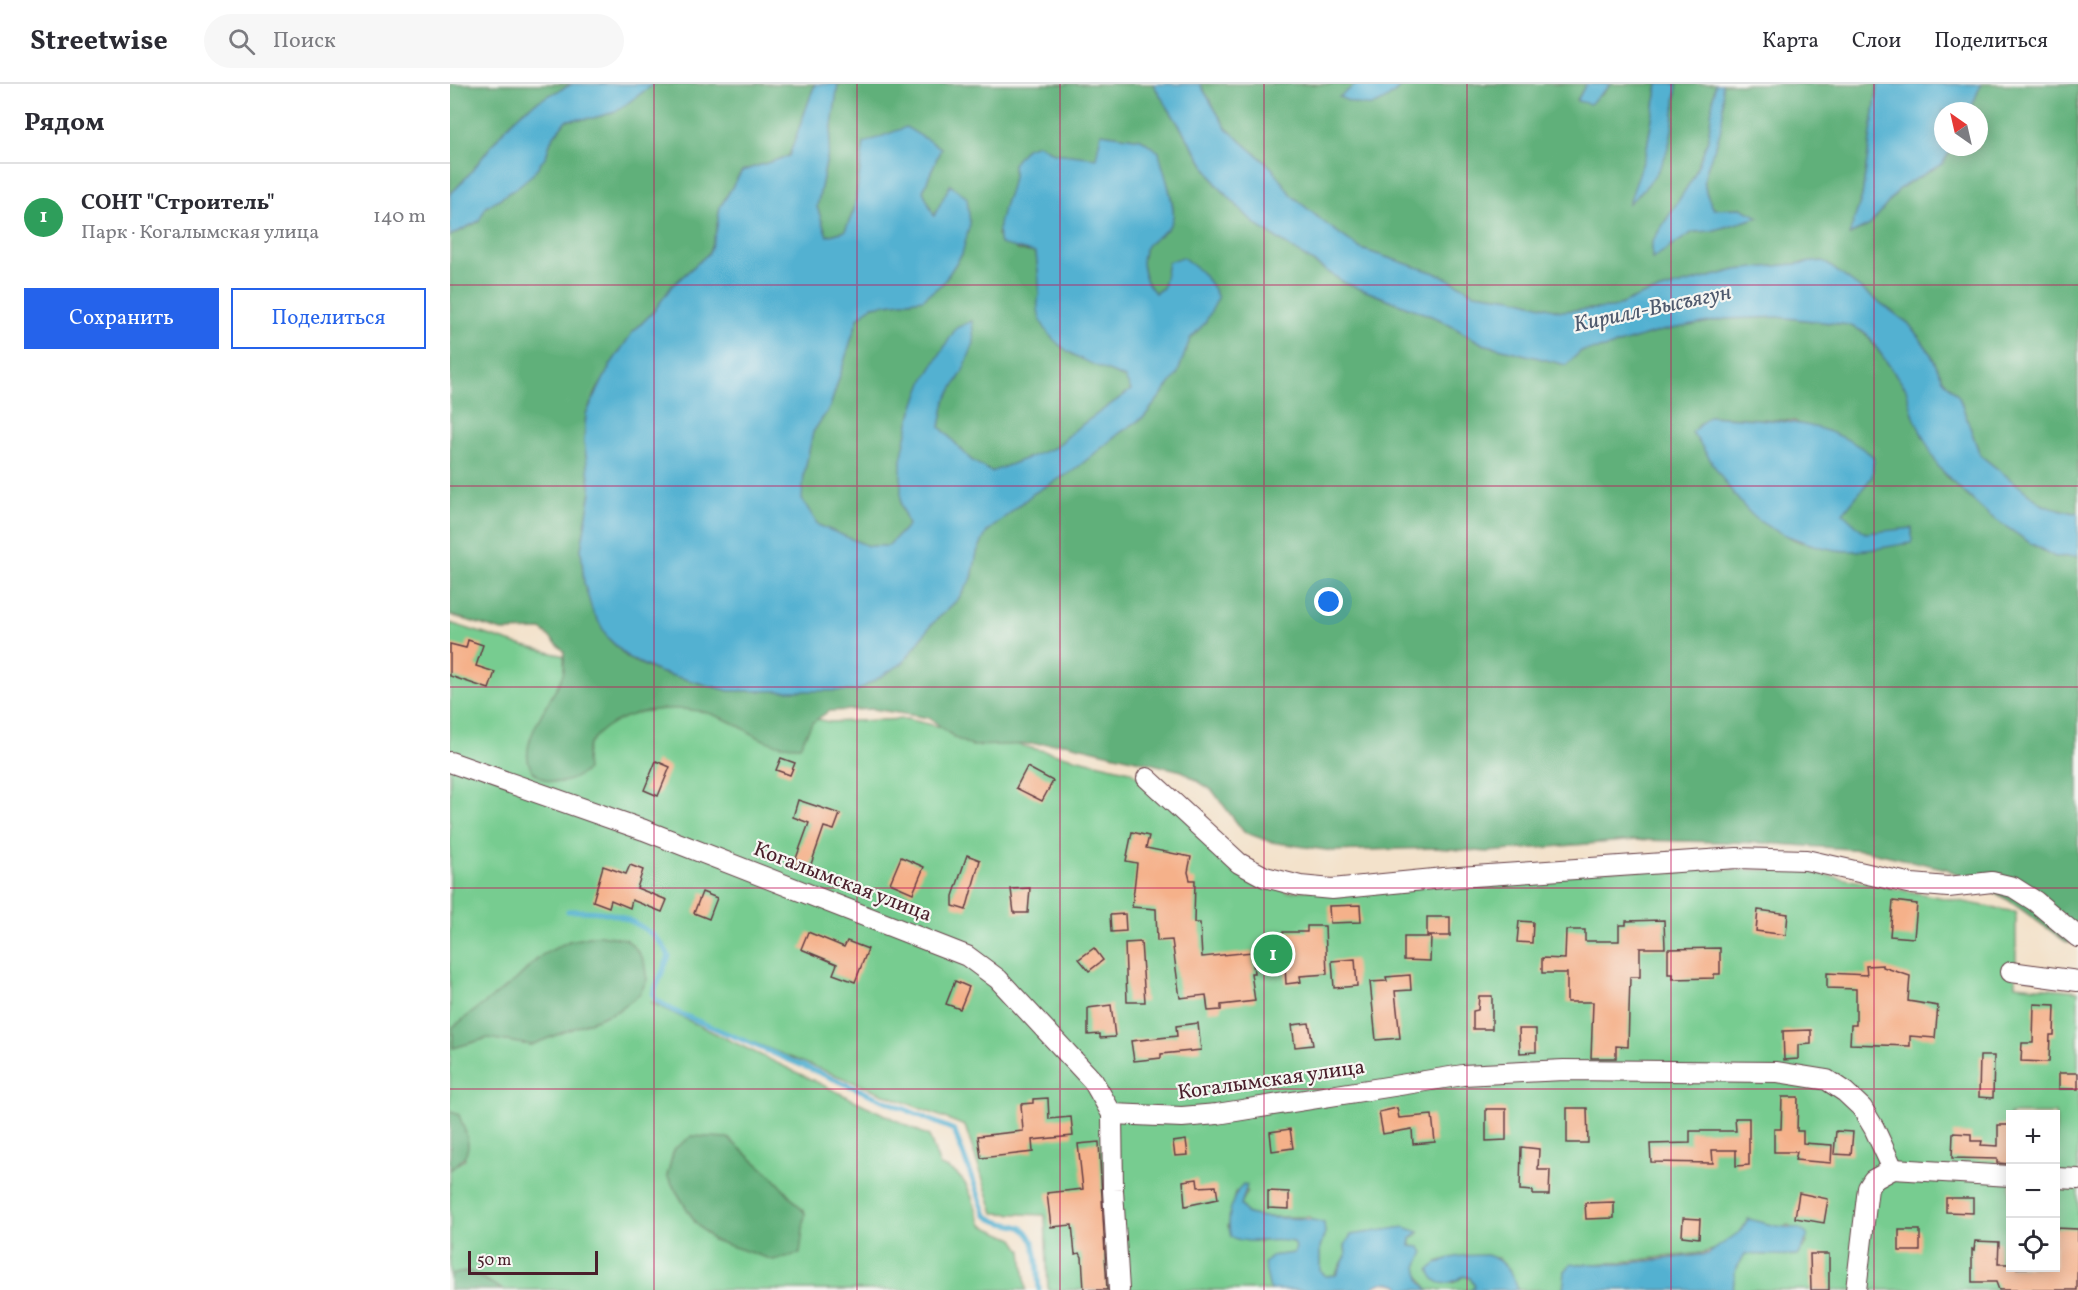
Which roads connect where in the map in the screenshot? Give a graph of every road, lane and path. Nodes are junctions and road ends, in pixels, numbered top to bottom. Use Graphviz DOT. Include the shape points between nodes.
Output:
graph roads {
  1 [pos="450,762"];
  2 [pos="1147,778"];
  3 [pos="2078,937"];
  4 [pos="2011,972"];
  5 [pos="2078,981"];
  6 [pos="1112,1114"];
  7 [pos="1893,1169"];
  8 [pos="2006,1176"];
  9 [pos="2060,1178"];
  10 [pos="2078,1179"];
  11 [pos="1119,1290"];
  12 [pos="1856,1290"];
  1 -- 6 [label="street, Когалымская улица" via="644,830 967,956 998,979 1093,1081"];
  2 -- 3 [label="street" via="1239,863 1265,877 1299,886 1332,889 1737,858 1806,860 1912,884 1948,887 1992,882 2013,887"];
  4 -- 5 [label="street"];
  6 -- 7 [label="street, Когалымская улица" via="1217,1114 1462,1076 1516,1072 1777,1072 1827,1080 1845,1092 1862,1108"];
  6 -- 11 [label="street"];
  7 -- 8 [label="street"];
  7 -- 12 [label="street" via="1873,1180 1868,1188"];
  9 -- 10 [label="street"];
}
